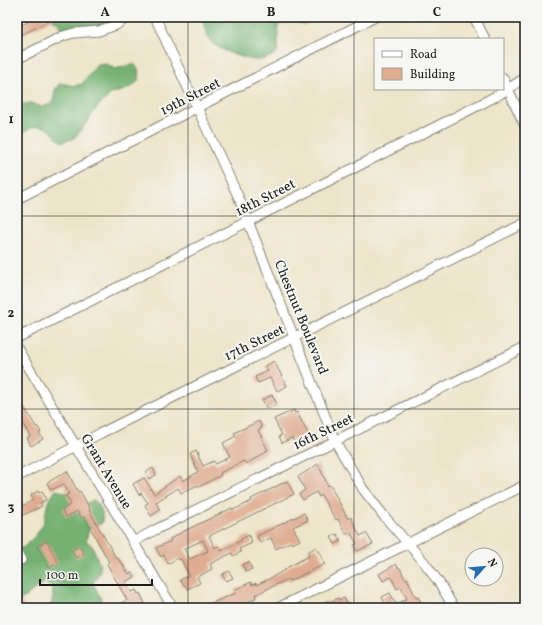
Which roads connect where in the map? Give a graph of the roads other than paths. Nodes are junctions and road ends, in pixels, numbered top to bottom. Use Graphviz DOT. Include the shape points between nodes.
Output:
graph roads {
  1 [pos="128,17"];
  2 [pos="155,17"];
  3 [pos="375,17"];
  4 [pos="474,17"];
  5 [pos="484,38"];
  6 [pos="17,59"];
  7 [pos="525,78"];
  8 [pos="504,80"];
  9 [pos="508,88"];
  10 [pos="197,107"];
  11 [pos="525,126"];
  12 [pos="17,199"];
  13 [pos="248,221"];
  14 [pos="525,223"];
  15 [pos="17,338"];
  16 [pos="295,338"];
  17 [pos="525,347"];
  18 [pos="17,348"];
  19 [pos="335,441"];
  20 [pos="76,446"];
  21 [pos="17,477"];
  22 [pos="525,485"];
  23 [pos="133,542"];
  24 [pos="408,543"];
  25 [pos="173,608"];
  26 [pos="278,608"];
  27 [pos="454,608"];
  1 -- 6 [label="street" via="99,31 74,32 63,36"];
  2 -- 10 [label="street, Chestnut Boulevard"];
  3 -- 10 [label="street, 19th Street"];
  4 -- 5 [label="street"];
  7 -- 9 [label="street, 18th Street"];
  8 -- 9 [label="street"];
  9 -- 11 [label="street"];
  9 -- 13 [label="street, 18th Street"];
  10 -- 12 [label="street, 19th Street"];
  10 -- 13 [label="street, Chestnut Boulevard"];
  13 -- 15 [label="street, 18th Street"];
  13 -- 16 [label="street, Chestnut Boulevard"];
  14 -- 16 [label="street, 17th Street"];
  16 -- 19 [label="street, Chestnut Boulevard"];
  16 -- 20 [label="street, 17th Street"];
  17 -- 19 [label="street, 16th Street"];
  18 -- 20 [label="street, Grant Avenue"];
  19 -- 23 [label="street, 16th Street"];
  19 -- 24 [label="street, Chestnut Boulevard" via="363,489"];
  20 -- 21 [label="street, 17th Street"];
  20 -- 23 [label="street, Grant Avenue"];
  22 -- 24 [label="street"];
  23 -- 25 [label="street, Grant Avenue"];
  24 -- 26 [label="street"];
  24 -- 27 [label="street, Chestnut Boulevard" via="436,578"];
}
